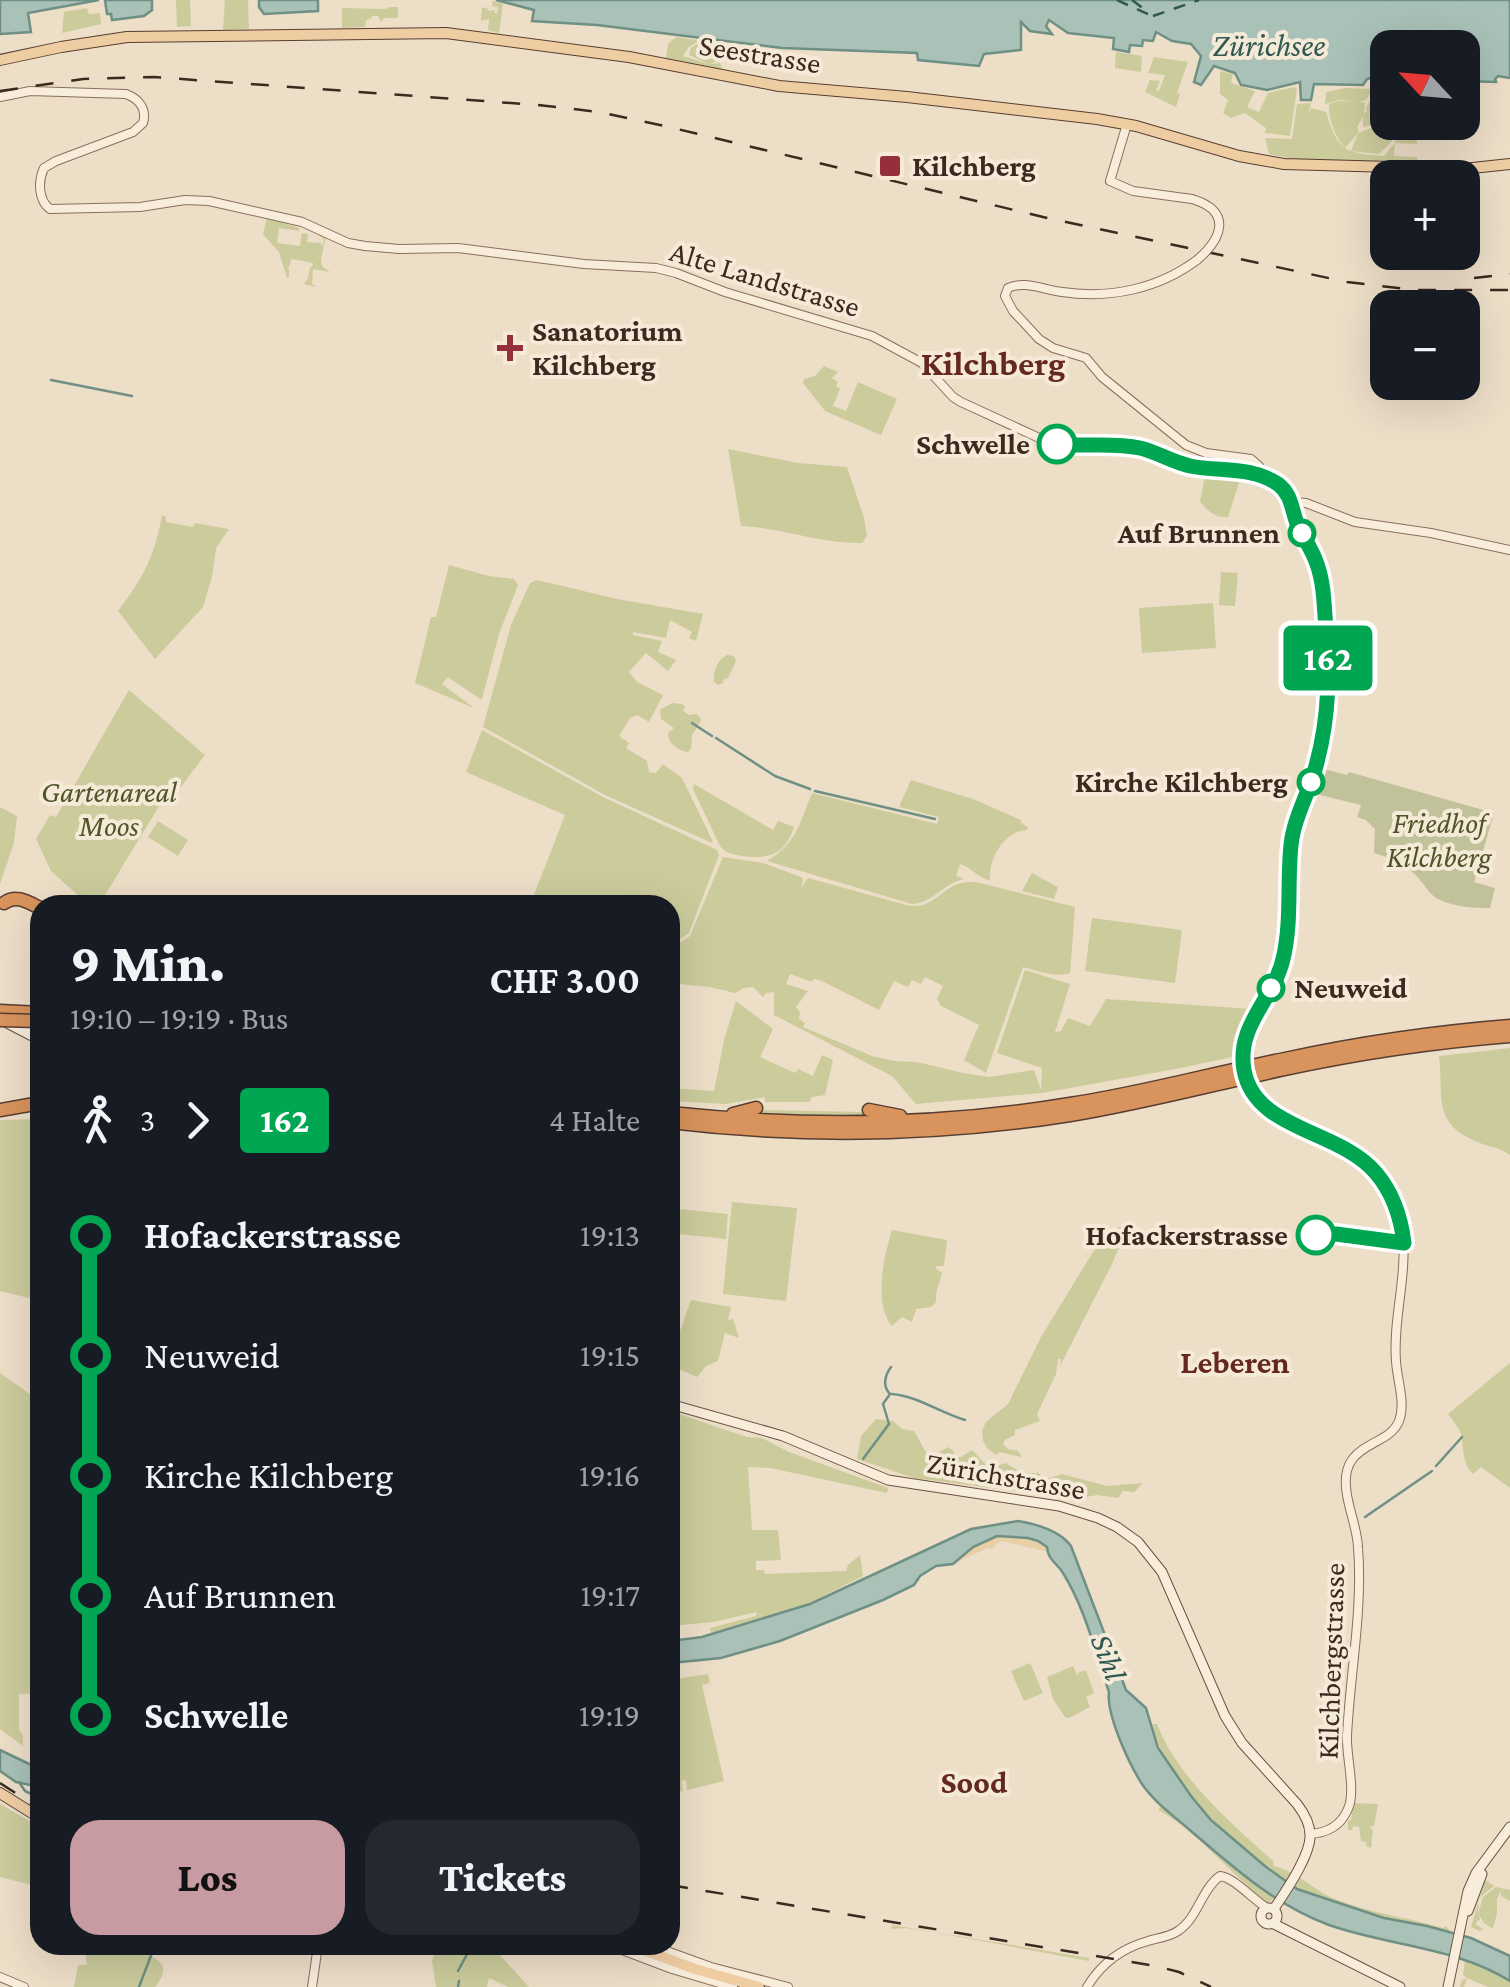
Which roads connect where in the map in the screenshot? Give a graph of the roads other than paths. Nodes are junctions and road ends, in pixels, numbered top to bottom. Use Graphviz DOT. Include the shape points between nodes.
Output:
graph roads {
  1 [pos="0,60"];
  2 [pos="0,97"];
  3 [pos="1127,124"];
  4 [pos="1510,164"];
  5 [pos="1262,476"];
  6 [pos="1291,502"];
  7 [pos="1510,550"];
  8 [pos="2,904"];
  9 [pos="30,905"];
  10 [pos="30,1014"];
  11 [pos="1,1017"];
  12 [pos="1510,1026"];
  13 [pos="30,1032"];
  14 [pos="1510,1036"];
  15 [pos="30,1108"];
  16 [pos="756,1108"];
  17 [pos="869,1110"];
  18 [pos="0,1112"];
  19 [pos="680,1114"];
  20 [pos="711,1117"];
  21 [pos="937,1120"];
  22 [pos="680,1123"];
  23 [pos="680,1407"];
  24 [pos="0,1793"];
  25 [pos="30,1812"];
  26 [pos="1510,1827"];
  27 [pos="1310,1834"];
  28 [pos="1272,1913"];
  29 [pos="317,1955"];
  30 [pos="636,1955"];
  31 [pos="657,1955"];
  32 [pos="677,1955"];
  33 [pos="0,1977"];
  34 [pos="24,1987"];
  35 [pos="312,1987"];
  36 [pos="733,1987"];
  37 [pos="758,1987"];
  38 [pos="788,1987"];
  39 [pos="1090,1987"];
  40 [pos="1400,1987"];
  41 [pos="1451,1987"];
  1 -- 3 [label="main road, Seestrasse" via="127,37 446,33 778,86"];
  2 -- 5 [label="street, Alte Landstrasse" via="126,94 143,108 133,132 44,168 42,198 54,210 209,201 302,222 364,246 458,248 669,270 872,336 922,363 960,402 1048,442 1139,448 1191,466"];
  3 -- 4 [label="main road, Seestrasse" via="1284,164"];
  3 -- 5 [label="street, bridge" via="1110,181 1210,206 1220,226 1214,243 1197,260 1141,288 1066,293 1020,284 1005,296 1039,340 1086,358 1186,444 1251,459"];
  5 -- 6 [label="street" via="1284,489"];
  6 -- 7 [label="street" via="1354,522"];
  6 -- 27 [label="street, Kilchbergstrasse, bridge" via="1322,586 1328,716 1291,845 1283,962 1247,1030 1244,1068 1250,1089 1272,1114 1336,1143 1376,1172 1397,1208 1404,1252 1395,1347 1400,1420 1360,1450 1346,1476 1358,1553 1347,1737 1350,1805 1335,1826"];
  8 -- 9 [label="highway" via="19,899"];
  10 -- 11 [label="highway, bridge"];
  11 -- 13 [label="main road"];
  12 -- 21 [label="highway" via="1357,1045 1070,1104"];
  14 -- 22 [label="highway" via="1356,1055 1109,1108 986,1126 824,1133"];
  15 -- 18 [label="highway"];
  16 -- 20 [label="highway"];
  17 -- 21 [label="highway"];
  19 -- 20 [label="highway"];
  20 -- 21 [label="highway"];
  23 -- 27 [label="main road, Zürichstrasse" via="783,1436 888,1480 1046,1503 1125,1532 1162,1572 1235,1734 1302,1810"];
  24 -- 25 [label="main road"];
  26 -- 41 [label="main road" via="1470,1884"];
  27 -- 28 [label="main road"];
  28 -- 39 [label="street" via="1220,1876 1182,1928 1113,1958"];
  28 -- 40 [label="main road" via="1290,1930"];
  29 -- 35 [label="street"];
  30 -- 36 [label="street"];
  31 -- 37 [label="main road"];
  32 -- 38 [label="street"];
  33 -- 34 [label="street"];
}
